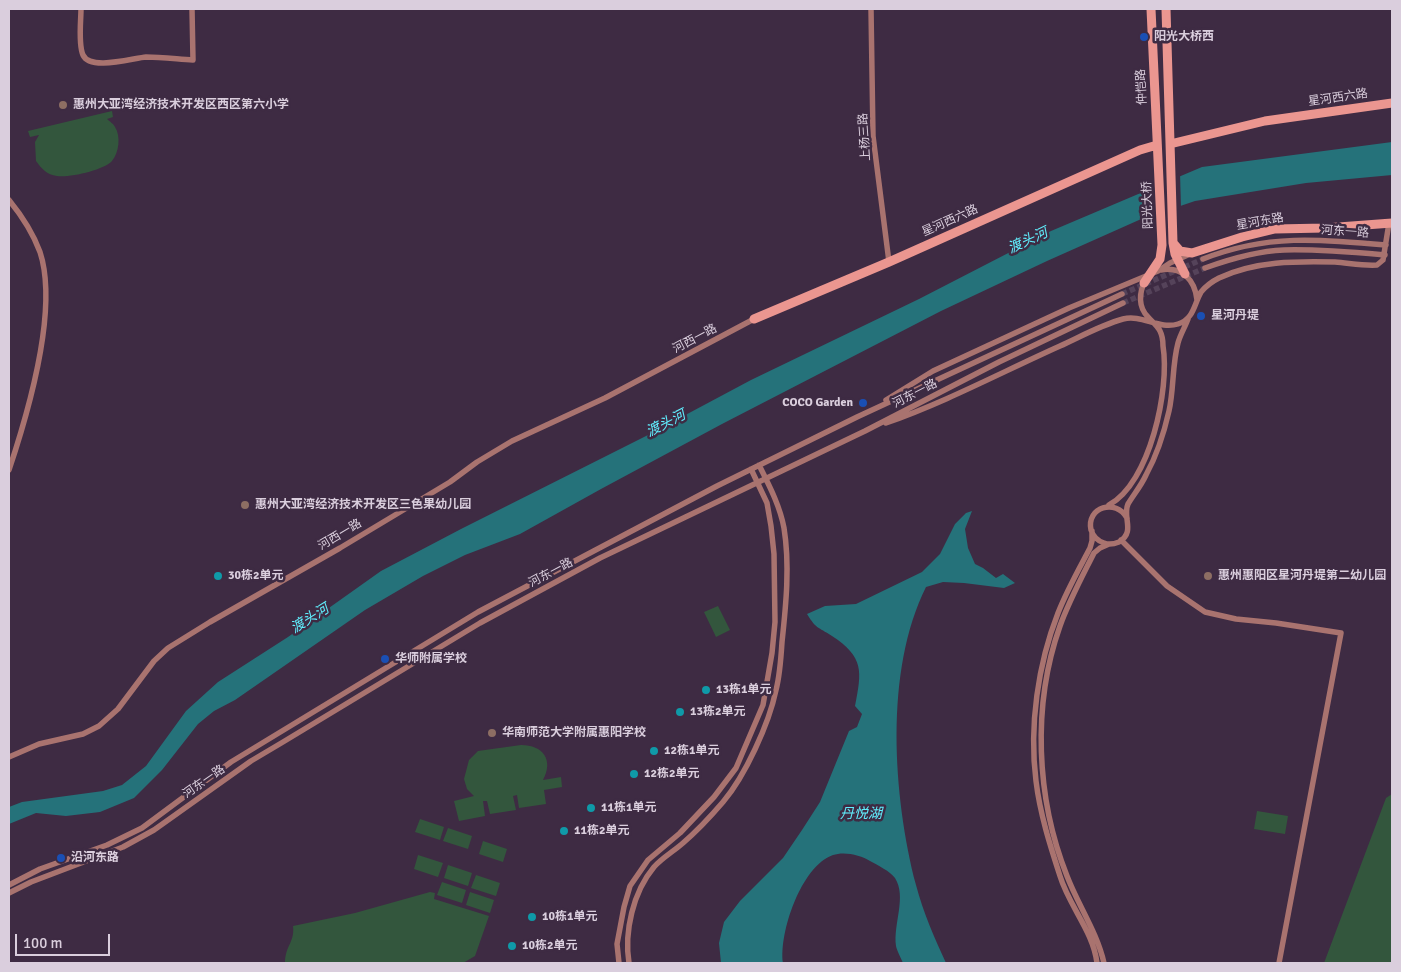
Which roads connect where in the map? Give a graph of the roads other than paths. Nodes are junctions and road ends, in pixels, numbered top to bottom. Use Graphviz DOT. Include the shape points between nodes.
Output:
graph roads {
  1 [pos="81,9"];
  2 [pos="192,9"];
  3 [pos="871,9"];
  4 [pos="1151,9"];
  5 [pos="1166,9"];
  6 [pos="1392,103"];
  7 [pos="1170,144"];
  8 [pos="1157,145"];
  9 [pos="1158,163"];
  10 [pos="9,200"];
  11 [pos="1391,223"];
  12 [pos="1173,242"];
  13 [pos="1386,245"];
  14 [pos="1203,254"];
  15 [pos="1385,255"];
  16 [pos="1177,259"];
  17 [pos="889,262"];
  18 [pos="1205,268"];
  19 [pos="1154,272"];
  20 [pos="1185,274"];
  21 [pos="1144,282"];
  22 [pos="1122,294"];
  23 [pos="1197,300"];
  24 [pos="1123,303"];
  25 [pos="1189,318"];
  26 [pos="754,319"];
  27 [pos="1154,322"];
  28 [pos="870,411"];
  29 [pos="865,431"];
  30 [pos="759,465"];
  31 [pos="751,469"];
  32 [pos="9,470"];
  33 [pos="766,479"];
  34 [pos="757,483"];
  35 [pos="1108,506"];
  36 [pos="1127,518"];
  37 [pos="1092,531"];
  38 [pos="1121,540"];
  39 [pos="1109,544"];
  40 [pos="9,757"];
  41 [pos="9,885"];
  42 [pos="9,893"];
  43 [pos="619,963"];
  44 [pos="629,963"];
  45 [pos="1097,963"];
  46 [pos="1104,963"];
  47 [pos="1279,963"];
  1 -- 2 [label="street" via="83,56 102,63 147,57 193,60"];
  3 -- 17 [label="street, 上杨三路" via="873,136"];
  4 -- 8 [label="street, 仲恺路"];
  5 -- 7 [label="street"];
  6 -- 7 [label="street, 星河西六路" via="1265,121"];
  7 -- 12 [label="street, 阳光大桥"];
  8 -- 9 [label="street, 仲恺路"];
  8 -- 17 [label="street, 星河西六路"];
  9 -- 19 [label="street, 阳光大桥" via="1162,245"];
  10 -- 32 [label="street" via="34,238 44,273 45,291 43,330 31,396"];
  11 -- 13 [label="street"];
  11 -- 14 [label="street, 星河东路" via="1276,229 1242,236"];
  12 -- 14 [label="street, 星河东路" via="1184,253"];
  12 -- 16 [label="street"];
  13 -- 14 [label="street, 河东一路" via="1307,239 1270,241"];
  13 -- 15 [label="street, 河东一路"];
  14 -- 16 [label="street, 河东一路"];
  15 -- 18 [label="street, 河东一路" via="1282,250"];
  15 -- 23 [label="street" via="1376,265 1295,262 1253,267 1210,283"];
  16 -- 19 [label="street, 河东一路"];
  16 -- 20 [label="street"];
  17 -- 26 [label="street, 星河西六路"];
  19 -- 20 [label="street" via="1167,269"];
  19 -- 21 [label="street"];
  19 -- 28 [label="street, 河东一路" via="933,372"];
  20 -- 23 [label="street" via="1192,281"];
  21 -- 27 [label="street" via="1140,300 1147,316"];
  22 -- 28 [label="street, 河东一路"];
  23 -- 25 [label="street"];
  24 -- 29 [label="street, 河东一路"];
  25 -- 27 [label="street" via="1172,326"];
  25 -- 36 [label="street" via="1178,344 1171,402 1163,432 1146,476 1129,504"];
  26 -- 40 [label="street, 河西一路" via="605,398 512,441 340,548 193,632 154,661 118,709 99,726 83,734 39,744"];
  27 -- 29 [label="street" via="1136,318 1116,322 925,410"];
  27 -- 35 [label="street" via="1160,330 1165,358 1155,432 1136,477 1118,501"];
  28 -- 30 [label="street, 河东一路"];
  29 -- 33 [label="street, 河东一路"];
  30 -- 31 [label="street, 河东一路"];
  30 -- 33 [label="street"];
  31 -- 34 [label="street"];
  31 -- 41 [label="street, 河东一路" via="478,612 237,758 142,828"];
  33 -- 34 [label="street, 河东一路"];
  33 -- 44 [label="street" via="778,507 786,545 785,610 770,712 749,761 723,802 684,842 654,866 641,885 629,927"];
  34 -- 42 [label="street, 河东一路" via="600,558 480,623 251,761 154,830 123,847"];
  34 -- 43 [label="street" via="767,503 771,526 775,594 772,653 764,705 736,768 680,833 648,860 630,886 616,944"];
  35 -- 36 [label="street" via="1120,509"];
  35 -- 37 [label="street" via="1096,512 1091,523"];
  36 -- 38 [label="street" via="1128,530"];
  37 -- 39 [label="street" via="1098,540"];
  37 -- 45 [label="street" via="1090,548 1058,612 1043,660 1034,735 1036,780 1048,839 1061,881 1088,936"];
  38 -- 39 [label="street"];
  38 -- 47 [label="street" via="1168,586 1205,612 1341,633"];
  39 -- 46 [label="street" via="1094,553 1068,607 1053,648 1042,708 1043,784 1047,809 1067,876"];
}
